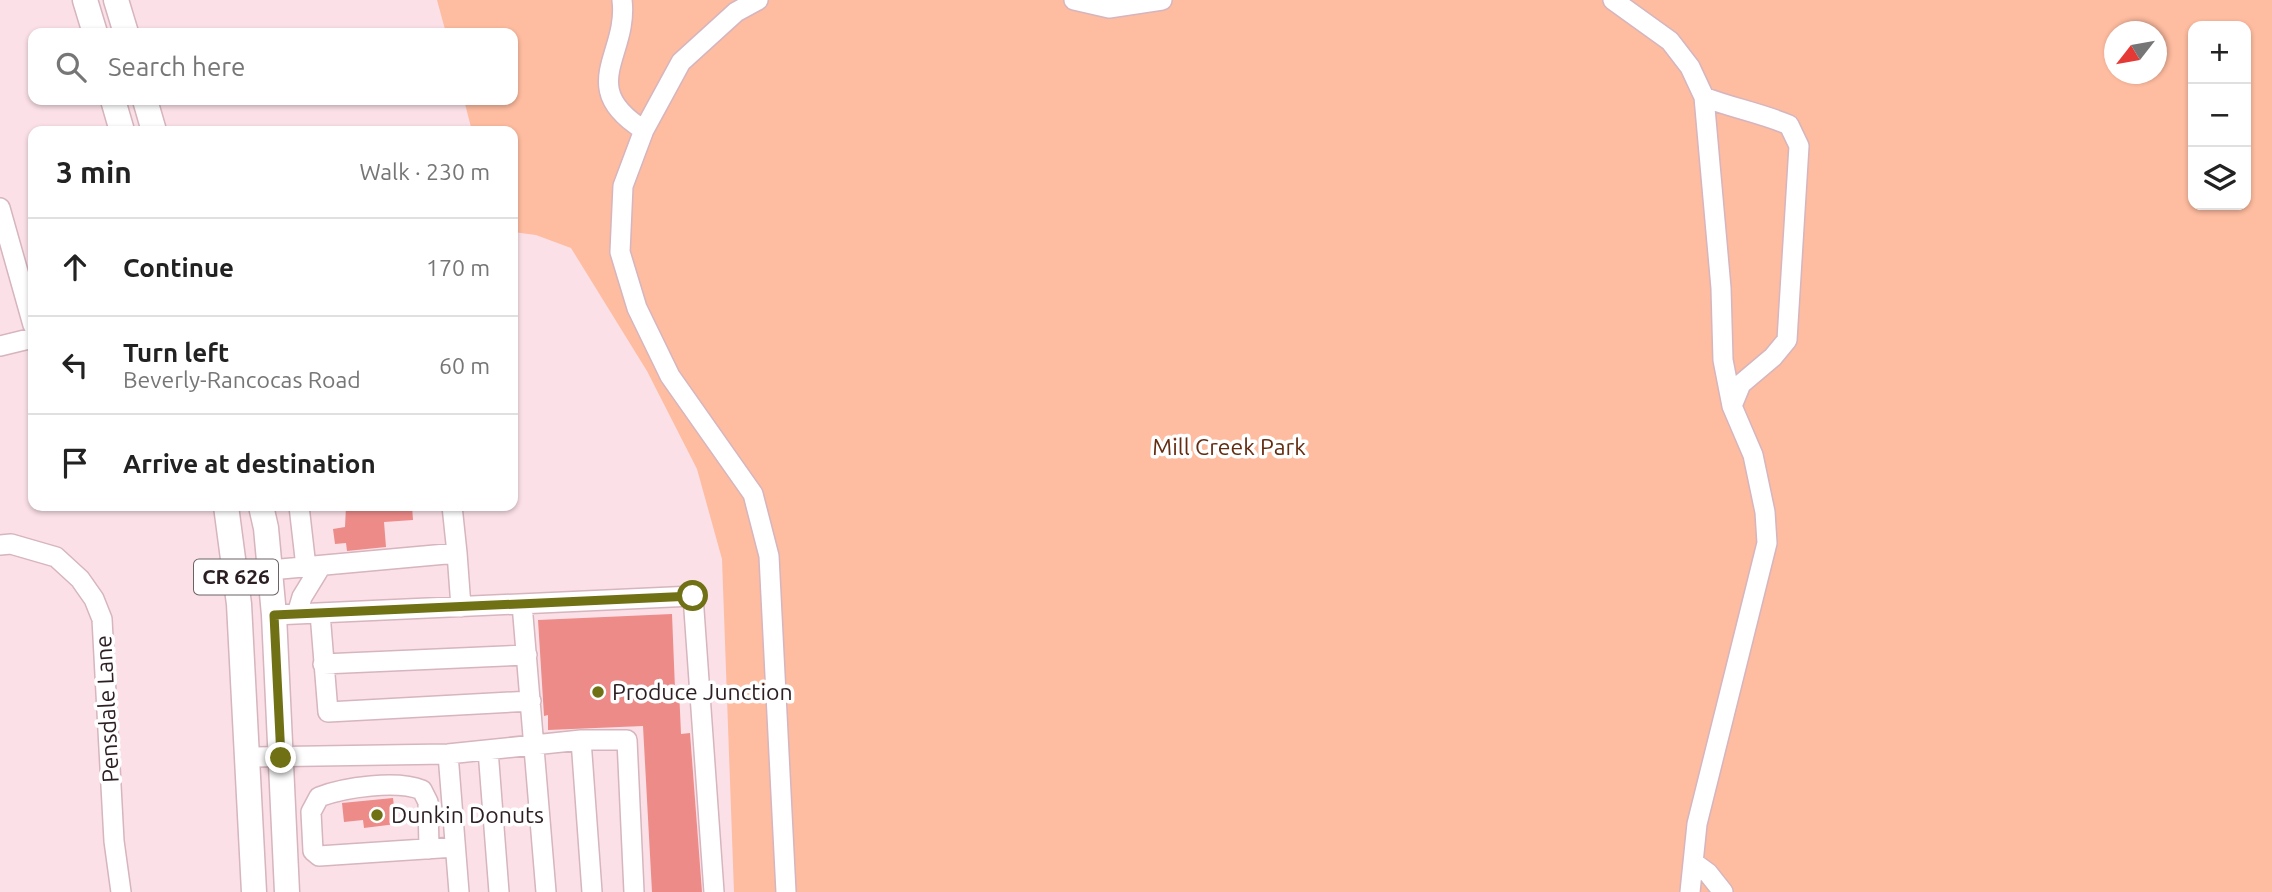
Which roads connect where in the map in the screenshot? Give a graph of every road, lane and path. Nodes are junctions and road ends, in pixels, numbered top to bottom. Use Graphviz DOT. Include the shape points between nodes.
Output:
graph roads {
  1 [pos="85,0"];
  2 [pos="116,0"];
  3 [pos="622,0"];
  4 [pos="758,0"];
  5 [pos="1074,0"];
  6 [pos="1614,0"];
  7 [pos="1156,1"];
  8 [pos="93,28"];
  9 [pos="124,28"];
  10 [pos="1704,97"];
  11 [pos="114,105"];
  12 [pos="146,105"];
  13 [pos="121,126"];
  14 [pos="153,126"];
  15 [pos="644,130"];
  16 [pos="0,208"];
  17 [pos="28,307"];
  18 [pos="28,339"];
  19 [pos="0,346"];
  20 [pos="1732,406"];
  21 [pos="227,511"];
  22 [pos="262,511"];
  23 [pos="300,511"];
  24 [pos="453,511"];
  25 [pos="0,545"];
  26 [pos="457,553"];
  27 [pos="314,566"];
  28 [pos="270,570"];
  29 [pos="522,604"];
  30 [pos="461,607"];
  31 [pos="320,613"];
  32 [pos="286,615"];
  33 [pos="527,655"];
  34 [pos="323,664"];
  35 [pos="531,701"];
  36 [pos="580,740"];
  37 [pos="534,745"];
  38 [pos="488,750"];
  39 [pos="448,754"];
  40 [pos="247,757"];
  41 [pos="281,758"];
  42 [pos="455,847"];
  43 [pos="429,849"];
  44 [pos="1693,862"];
  45 [pos="121,892"];
  46 [pos="254,892"];
  47 [pos="287,892"];
  48 [pos="459,892"];
  49 [pos="499,892"];
  50 [pos="546,892"];
  51 [pos="592,892"];
  52 [pos="634,892"];
  53 [pos="714,892"];
  54 [pos="786,892"];
  55 [pos="1690,892"];
  56 [pos="1723,892"];
  1 -- 8 [label="main road"];
  2 -- 9 [label="main road"];
  3 -- 15 [label="street" via="609,66 610,97 626,119"];
  4 -- 15 [label="street" via="736,12 681,62"];
  5 -- 7 [label="street" via="1109,8"];
  6 -- 10 [label="street" via="1670,41 1690,67"];
  10 -- 20 [label="street" via="1723,360"];
  10 -- 20 [label="street" via="1789,125 1799,146 1787,340 1741,384"];
  11 -- 13 [label="main road"];
  12 -- 14 [label="main road"];
  15 -- 54 [label="street" via="623,186 621,252 637,308 670,376 753,494 769,556"];
  16 -- 17 [label="street"];
  18 -- 19 [label="street"];
  20 -- 44 [label="street" via="1753,455 1767,543 1698,824"];
  21 -- 40 [label="main road, CR 626" via="239,604"];
  22 -- 28 [label="main road, CR 626"];
  23 -- 27 [label="street"];
  24 -- 26 [label="street"];
  25 -- 45 [label="street, Pensdale Lane" via="56,557 80,579 102,619"];
  26 -- 27 [label="street"];
  26 -- 30 [label="street"];
  27 -- 28 [label="street"];
  27 -- 32 [label="street" via="302,597"];
  28 -- 32 [label="main road, CR 626"];
  29 -- 30 [label="street"];
  29 -- 33 [label="street"];
  29 -- 53 [label="street" via="693,596"];
  30 -- 31 [label="street"];
  31 -- 32 [label="street"];
  31 -- 34 [label="street"];
  32 -- 41 [label="main road, CR 626"];
  33 -- 34 [label="street"];
  33 -- 35 [label="street"];
  34 -- 35 [label="street" via="326,709 331,714"];
  35 -- 37 [label="street"];
  36 -- 37 [label="street"];
  36 -- 51 [label="street"];
  36 -- 52 [label="street" via="626,740"];
  37 -- 38 [label="street"];
  37 -- 50 [label="street"];
  38 -- 39 [label="street"];
  38 -- 49 [label="street"];
  39 -- 41 [label="street"];
  39 -- 42 [label="street"];
  40 -- 41 [label="street"];
  40 -- 46 [label="main road, CR 626"];
  41 -- 47 [label="main road, CR 626"];
  42 -- 43 [label="street"];
  42 -- 48 [label="street"];
  43 -- 43 [label="street" via="428,802 422,790 409,785 336,790 319,797 311,812 313,851 319,856"];
  44 -- 55 [label="street"];
  44 -- 56 [label="street"];
}
